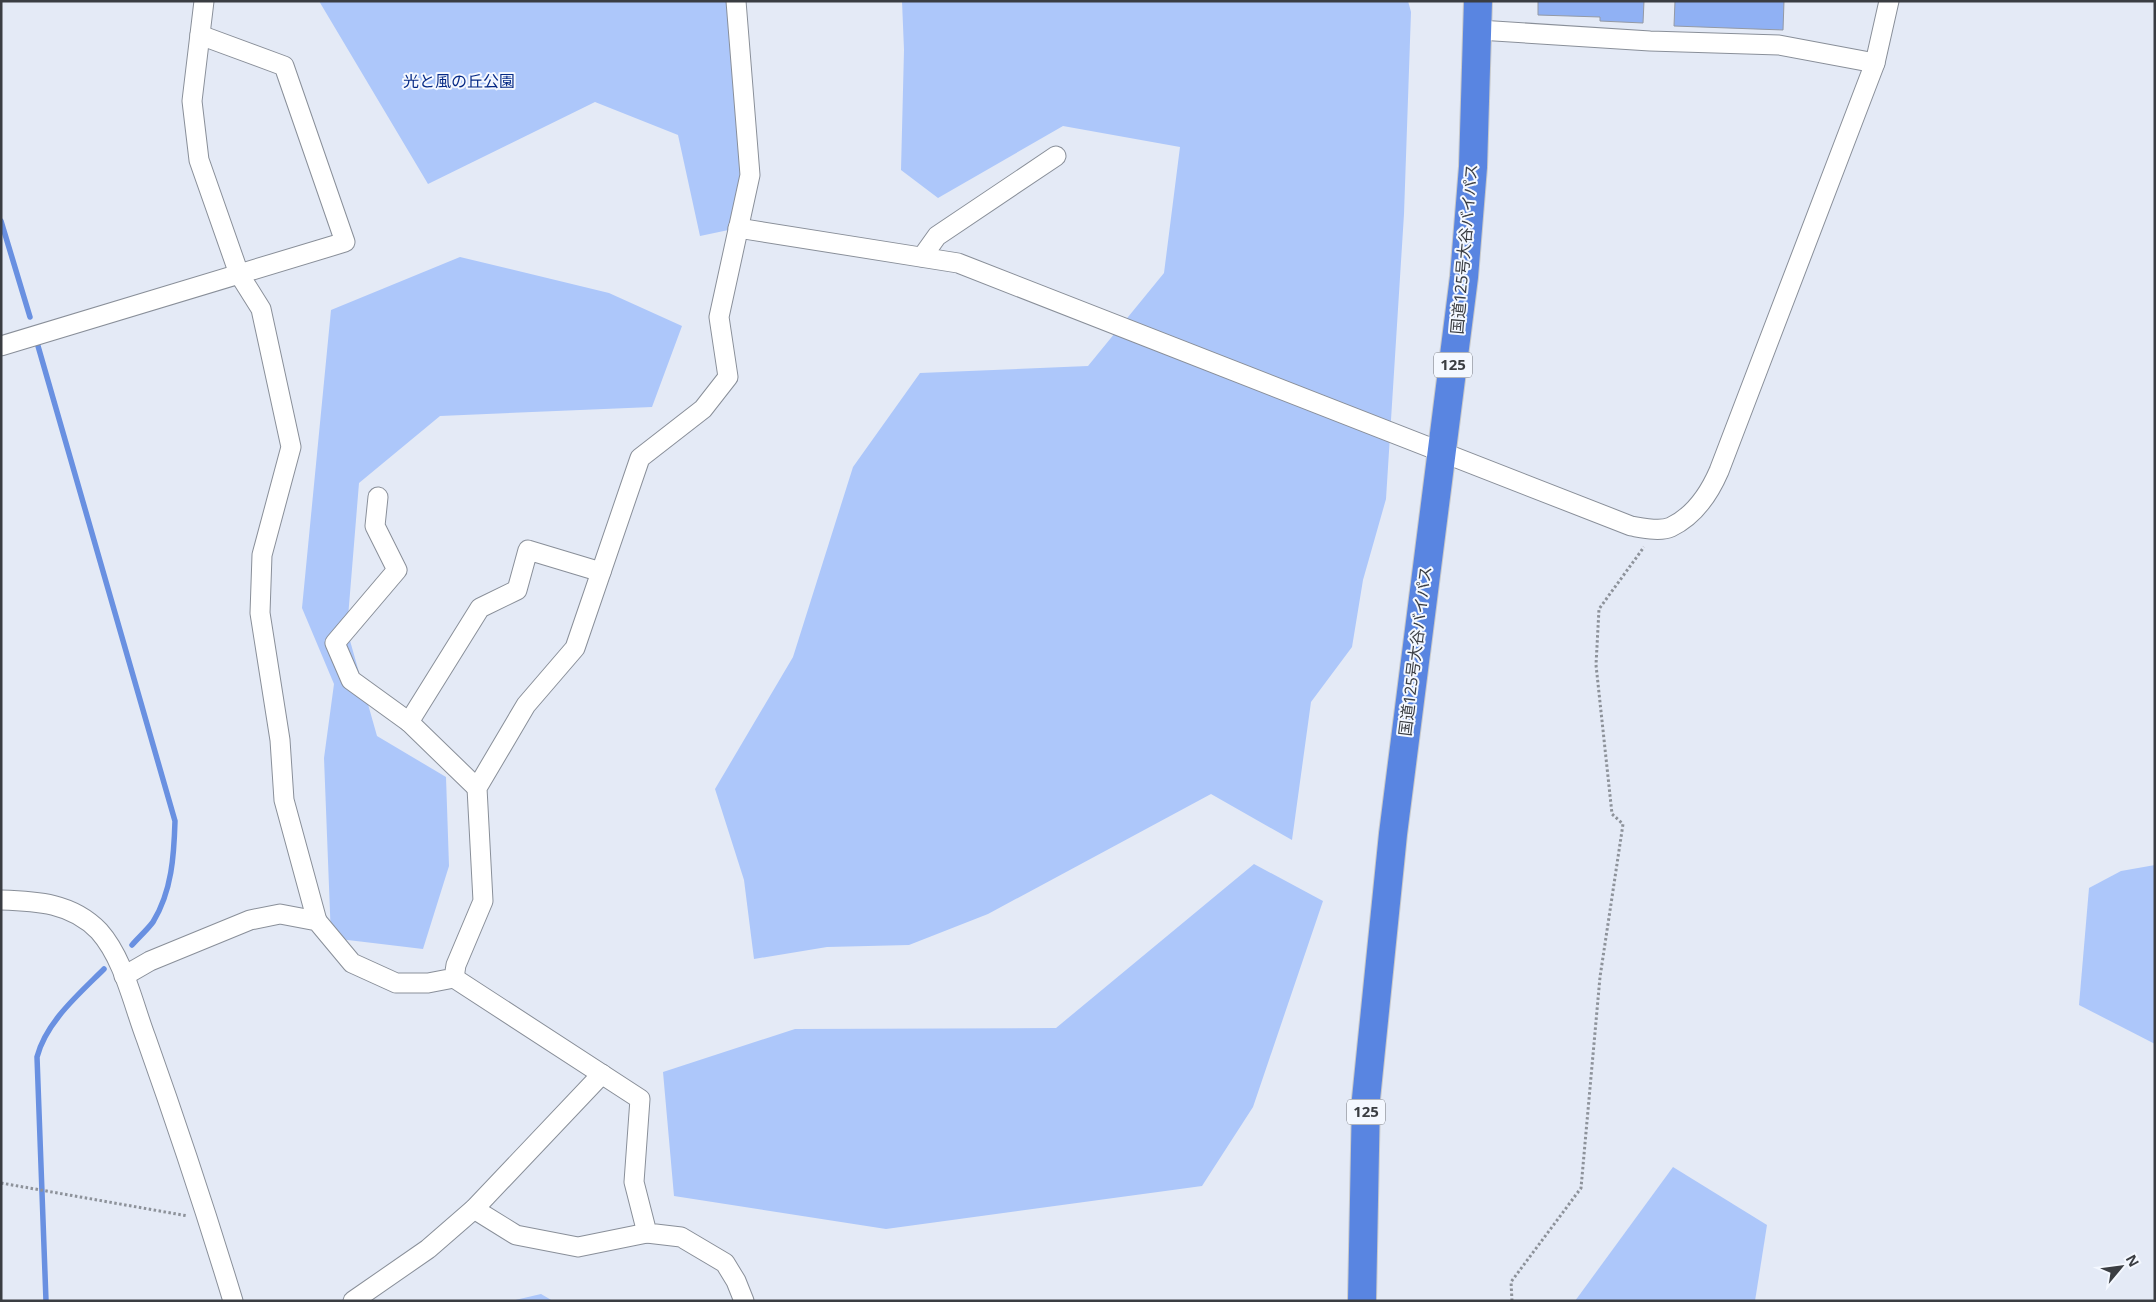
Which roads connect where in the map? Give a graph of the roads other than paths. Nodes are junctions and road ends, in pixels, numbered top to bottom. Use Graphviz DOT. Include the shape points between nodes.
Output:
graph roads {
  1 [pos="204,1"];
  2 [pos="736,1"];
  3 [pos="1478,1"];
  4 [pos="1889,1"];
  5 [pos="1478,30"];
  6 [pos="200,35"];
  7 [pos="1875,63"];
  8 [pos="1056,156"];
  9 [pos="738,228"];
  10 [pos="922,257"];
  11 [pos="239,274"];
  12 [pos="1,346"];
  13 [pos="1442,452"];
  14 [pos="378,497"];
  15 [pos="601,572"];
  16 [pos="409,722"];
  17 [pos="477,788"];
  18 [pos="1,900"];
  19 [pos="317,922"];
  20 [pos="124,976"];
  21 [pos="454,978"];
  22 [pos="602,1074"];
  23 [pos="474,1209"];
  24 [pos="647,1233"];
  25 [pos="233,1301"];
  26 [pos="353,1301"];
  27 [pos="744,1301"];
  28 [pos="1362,1301"];
  1 -- 6 [label="street"];
  2 -- 9 [label="street" via="750,175"];
  3 -- 5 [label="highway, 国道125号大谷バイパス / 125"];
  4 -- 7 [label="street"];
  5 -- 7 [label="street" via="1779,46"];
  5 -- 13 [label="highway, 国道125号大谷バイパス / 125" via="1473,168"];
  6 -- 11 [label="street" via="192,101 199,160"];
  6 -- 11 [label="street" via="284,66 345,242"];
  7 -- 13 [label="street" via="1713,486 1688,515 1669,528 1631,526"];
  8 -- 10 [label="street" via="937,236"];
  9 -- 10 [label="street"];
  9 -- 15 [label="street" via="718,317 728,377 703,409 640,458"];
  10 -- 13 [label="street" via="958,263"];
  11 -- 12 [label="street"];
  11 -- 19 [label="street" via="261,309 291,447 262,555 260,613 280,740 284,800"];
  13 -- 28 [label="highway, 国道125号大谷バイパス / 125" via="1393,834 1366,1099"];
  14 -- 16 [label="street" via="375,526 397,570 335,643 351,680"];
  15 -- 16 [label="street" via="528,550 517,590 480,608"];
  15 -- 17 [label="street" via="575,648 526,705"];
  16 -- 17 [label="street"];
  17 -- 21 [label="street" via="483,901 456,965"];
  18 -- 20 [label="street" via="35,901 69,909 98,930 109,944"];
  19 -- 20 [label="street" via="280,914 250,920 150,961"];
  19 -- 21 [label="street" via="352,963 396,982 428,983"];
  20 -- 25 [label="street"];
  21 -- 22 [label="street"];
  22 -- 23 [label="street"];
  22 -- 24 [label="street" via="640,1099 634,1182"];
  23 -- 24 [label="street" via="516,1235 578,1247"];
  23 -- 26 [label="street" via="428,1249"];
  24 -- 27 [label="street" via="681,1237 725,1263"];
}
